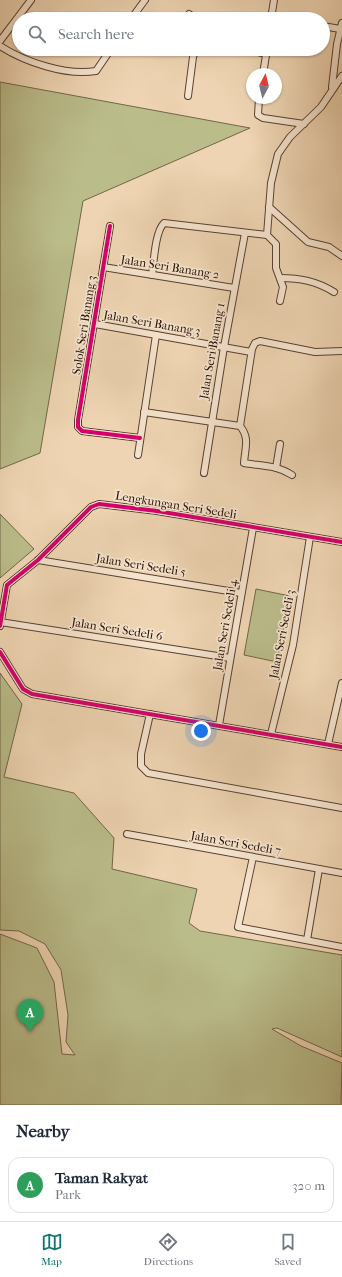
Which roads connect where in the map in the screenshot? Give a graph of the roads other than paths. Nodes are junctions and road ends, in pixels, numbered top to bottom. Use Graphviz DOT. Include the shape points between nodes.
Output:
graph roads {
  1 [pos="31,0"];
  2 [pos="145,0"];
  3 [pos="274,0"];
  4 [pos="22,12"];
  5 [pos="136,12"];
  6 [pos="272,12"];
  7 [pos="12,25"];
  8 [pos="330,26"];
  9 [pos="341,26"];
  10 [pos="0,40"];
  11 [pos="0,46"];
  12 [pos="12,53"];
  13 [pos="18,56"];
  14 [pos="106,56"];
  15 [pos="194,56"];
  16 [pos="265,56"];
  17 [pos="264,68"];
  18 [pos="342,76"];
  19 [pos="332,89"];
  20 [pos="188,96"];
  21 [pos="259,104"];
  22 [pos="304,124"];
  23 [pos="269,207"];
  24 [pos="110,226"];
  25 [pos="245,233"];
  26 [pos="267,235"];
  27 [pos="342,256"];
  28 [pos="103,267"];
  29 [pos="152,275"];
  30 [pos="280,278"];
  31 [pos="234,288"];
  32 [pos="334,292"];
  33 [pos="280,301"];
  34 [pos="95,324"];
  35 [pos="156,335"];
  36 [pos="224,347"];
  37 [pos="342,351"];
  38 [pos="251,352"];
  39 [pos="144,412"];
  40 [pos="212,421"];
  41 [pos="240,426"];
  42 [pos="140,438"];
  43 [pos="280,444"];
  44 [pos="138,455"];
  45 [pos="276,468"];
  46 [pos="204,473"];
  47 [pos="292,476"];
  48 [pos="253,528"];
  49 [pos="310,536"];
  50 [pos="342,542"];
  51 [pos="38,560"];
  52 [pos="242,593"];
  53 [pos="0,622"];
  54 [pos="0,626"];
  55 [pos="0,652"];
  56 [pos="230,658"];
  57 [pos="342,683"];
  58 [pos="150,714"];
  59 [pos="219,725"];
  60 [pos="271,734"];
  61 [pos="328,744"];
  62 [pos="342,747"];
  63 [pos="342,808"];
  64 [pos="127,834"];
  65 [pos="253,857"];
  66 [pos="320,869"];
  67 [pos="342,873"];
  68 [pos="307,940"];
  69 [pos="342,947"];
  1 -- 4 [label="street"];
  2 -- 5 [label="street"];
  3 -- 6 [label="street"];
  7 -- 10 [label="street"];
  8 -- 9 [label="street"];
  9 -- 19 [label="street"];
  11 -- 12 [label="street"];
  13 -- 14 [label="street" via="41,65 82,72 96,72"];
  15 -- 20 [label="street"];
  16 -- 17 [label="street"];
  18 -- 19 [label="street"];
  19 -- 22 [label="street" via="321,107"];
  21 -- 22 [label="street" via="258,115 263,118"];
  22 -- 23 [label="street" via="290,137 278,154 270,183"];
  23 -- 26 [label="street"];
  23 -- 27 [label="street" via="308,242 329,247"];
  24 -- 28 [label="street, Solok Seri Banang 3"];
  25 -- 26 [label="street"];
  25 -- 29 [label="street" via="164,223 160,226"];
  25 -- 31 [label="street, Jalan Seri Banang 1"];
  26 -- 30 [label="street" via="276,244 276,268"];
  28 -- 29 [label="street, Jalan Seri Banang 2"];
  28 -- 34 [label="street, Solok Seri Banang 3"];
  29 -- 31 [label="street, Jalan Seri Banang 2"];
  30 -- 32 [label="street" via="301,278"];
  30 -- 33 [label="street" via="283,286"];
  31 -- 36 [label="street, Jalan Seri Banang 1"];
  34 -- 35 [label="street, Jalan Seri Banang 3"];
  34 -- 42 [label="street, Solok Seri Banang 3" via="78,427 82,431"];
  35 -- 36 [label="street, Jalan Seri Banang 3"];
  35 -- 39 [label="street"];
  36 -- 38 [label="street, Jalan Seri Banang 3"];
  36 -- 40 [label="street, Jalan Seri Banang 1"];
  37 -- 38 [label="street" via="315,352 260,341 255,343"];
  38 -- 41 [label="street"];
  39 -- 40 [label="street"];
  39 -- 42 [label="street"];
  40 -- 41 [label="street"];
  40 -- 46 [label="street, Jalan Seri Banang 1"];
  41 -- 45 [label="street" via="247,439 244,463"];
  42 -- 44 [label="street"];
  43 -- 45 [label="street"];
  45 -- 47 [label="street"];
  48 -- 49 [label="street, Lengkungan Seri Sedeli"];
  48 -- 51 [label="street, Lengkungan Seri Sedeli" via="178,514 99,504 91,507"];
  48 -- 52 [label="street, Jalan Seri Sedeli 4"];
  49 -- 50 [label="street, Lengkungan Seri Sedeli"];
  49 -- 60 [label="street, Jalan Seri Sedeli 3" via="293,645"];
  51 -- 52 [label="street, Jalan Seri Sedeli 5"];
  51 -- 53 [label="street, Lengkungan Seri Sedeli" via="6,585"];
  52 -- 56 [label="street, Jalan Seri Sedeli 4"];
  53 -- 54 [label="street, Lengkungan Seri Sedeli"];
  53 -- 56 [label="street, Jalan Seri Sedeli 6"];
  55 -- 58 [label="street" via="24,689 32,694"];
  56 -- 59 [label="street, Jalan Seri Sedeli 4"];
  57 -- 61 [label="street"];
  58 -- 59 [label="street"];
  58 -- 63 [label="street" via="141,754 141,766 148,773"];
  59 -- 60 [label="street"];
  60 -- 61 [label="street"];
  61 -- 62 [label="street"];
  64 -- 65 [label="street, Jalan Seri Sedeli 7"];
  65 -- 66 [label="street, Jalan Seri Sedeli 7"];
  65 -- 68 [label="street" via="238,927"];
  66 -- 67 [label="street, Jalan Seri Sedeli 7"];
  66 -- 68 [label="street"];
  68 -- 69 [label="street"];
}
